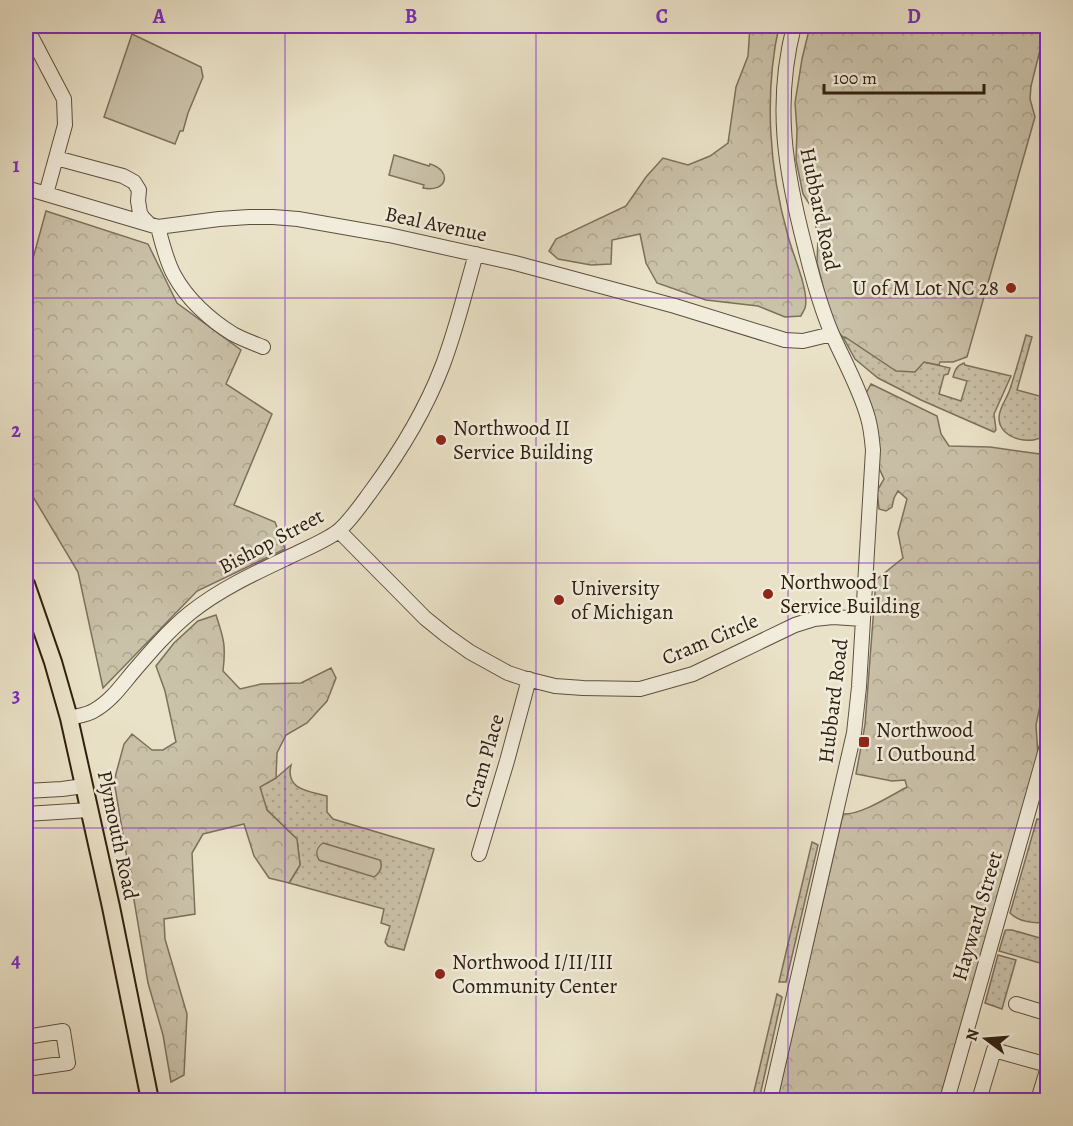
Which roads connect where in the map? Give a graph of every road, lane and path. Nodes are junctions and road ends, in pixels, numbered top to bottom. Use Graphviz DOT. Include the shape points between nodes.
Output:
graph roads {
  1 [pos="794,26"];
  2 [pos="32,38"];
  3 [pos="56,158"];
  4 [pos="26,188"];
  5 [pos="46,194"];
  6 [pos="154,225"];
  7 [pos="476,254"];
  8 [pos="832,334"];
  9 [pos="263,347"];
  10 [pos="339,531"];
  11 [pos="26,584"];
  12 [pos="863,619"];
  13 [pos="529,680"];
  14 [pos="69,718"];
  15 [pos="1047,742"];
  16 [pos="84,786"];
  17 [pos="26,791"];
  18 [pos="89,810"];
  19 [pos="26,814"];
  20 [pos="479,854"];
  21 [pos="1016,1004"];
  22 [pos="1047,1011"];
  23 [pos="26,1037"];
  24 [pos="1047,1066"];
  25 [pos="26,1069"];
  26 [pos="150,1101"];
  27 [pos="770,1101"];
  28 [pos="947,1101"];
  29 [pos="979,1101"];
  30 [pos="1038,1101"];
  1 -- 8 [label="street, Hubbard Road" via="783,87 783,134 796,212 813,281"];
  2 -- 3 [label="street" via="64,99 65,125"];
  3 -- 5 [label="street"];
  3 -- 6 [label="street" via="134,182 139,190 140,213"];
  4 -- 5 [label="street, Beal Avenue"];
  5 -- 6 [label="street, Beal Avenue"];
  6 -- 7 [label="street, Beal Avenue" via="249,217 298,219"];
  6 -- 9 [label="street" via="174,276 187,294 234,334"];
  7 -- 8 [label="street, Beal Avenue" via="664,303 785,340 803,341"];
  7 -- 10 [label="street, Bishop Street" via="432,391 394,461"];
  8 -- 12 [label="street, Hubbard Road" via="868,418 873,450"];
  10 -- 13 [label="street, Cram Circle" via="446,635 486,662"];
  10 -- 14 [label="street, Bishop Street" via="207,600 157,644 103,705"];
  11 -- 14 [label="main road, Plymouth Road"];
  12 -- 13 [label="street, Cram Circle" via="814,619 693,674 640,689 575,688"];
  12 -- 27 [label="street, Hubbard Road" via="854,733"];
  13 -- 20 [label="street, Cram Place"];
  14 -- 16 [label="main road, Plymouth Road"];
  15 -- 28 [label="street, Hayward Street"];
  16 -- 17 [label="street"];
  16 -- 18 [label="main road, Plymouth Road"];
  18 -- 19 [label="street"];
  18 -- 26 [label="main road, Plymouth Road"];
  21 -- 22 [label="street"];
  23 -- 25 [label="street" via="63,1031 68,1063"];
  24 -- 29 [label="street" via="994,1050"];
  24 -- 30 [label="street"];
}
